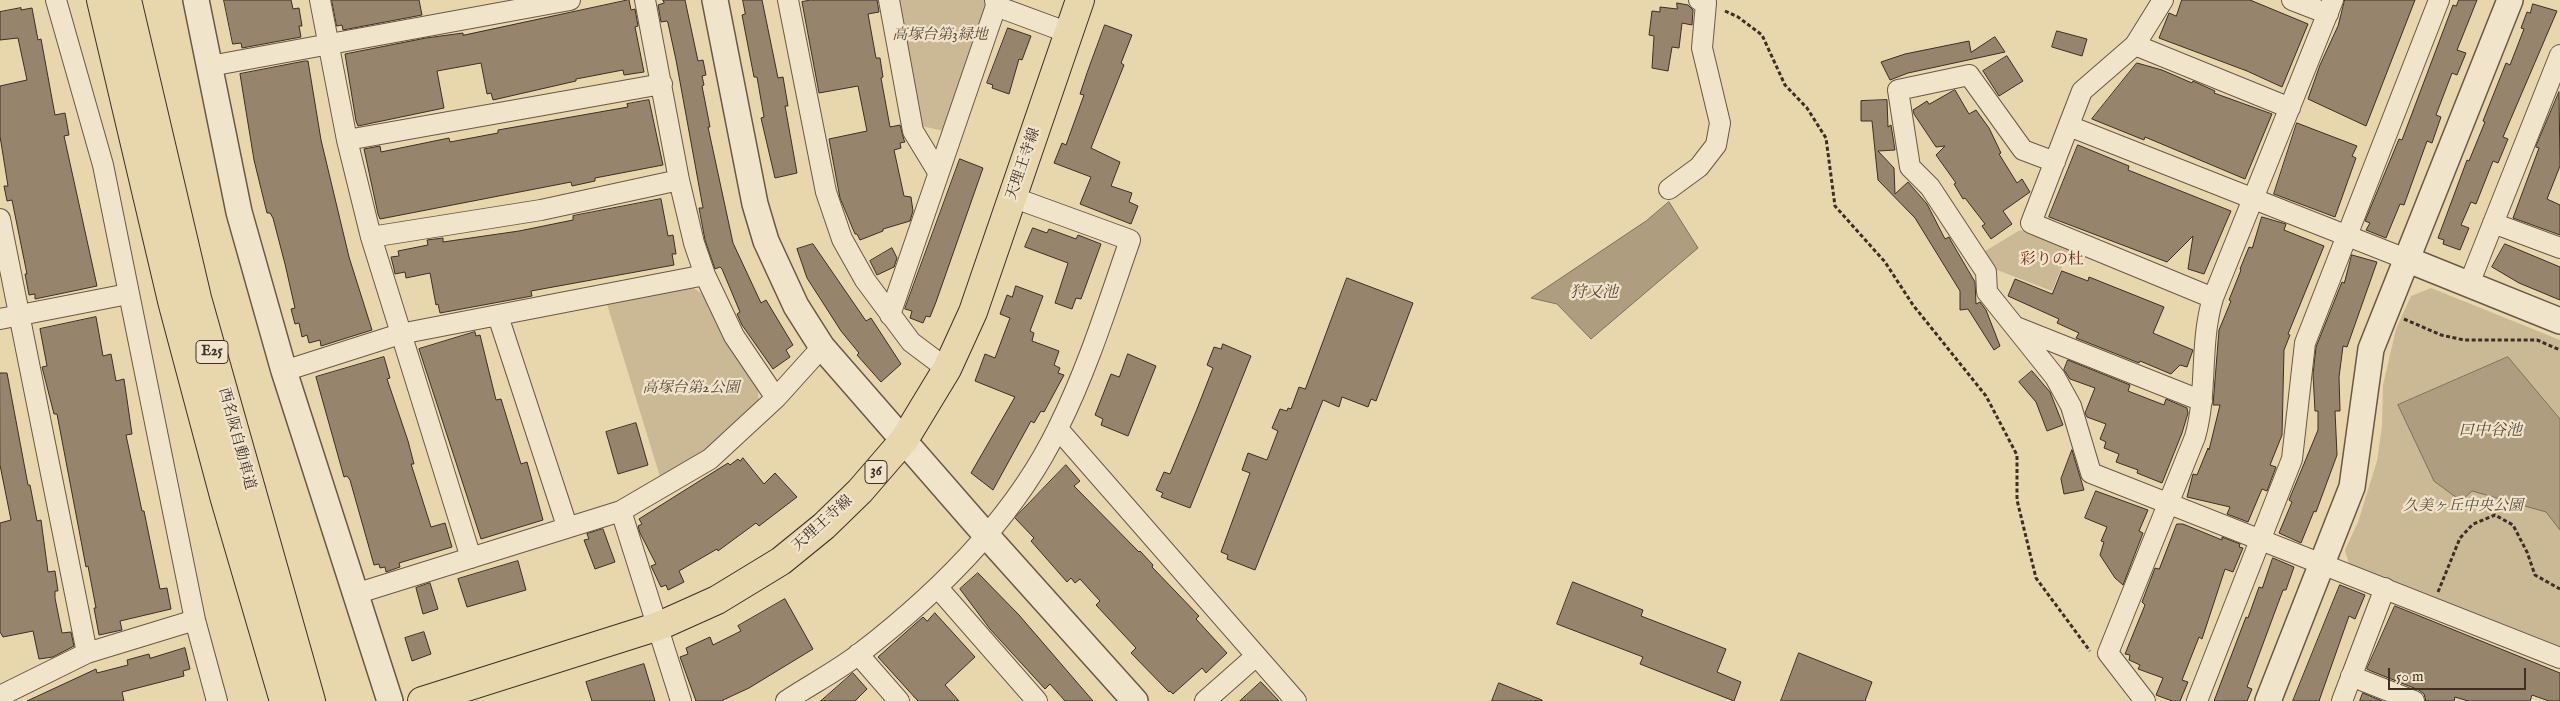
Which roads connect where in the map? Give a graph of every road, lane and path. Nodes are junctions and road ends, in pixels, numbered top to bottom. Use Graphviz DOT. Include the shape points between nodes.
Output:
graph roads {
  1 [pos="56,0"];
  2 [pos="101,0"];
  3 [pos="127,0"];
  4 [pos="196,0"];
  5 [pos="320,0"];
  6 [pos="570,0"];
  7 [pos="645,0"];
  8 [pos="715,0"];
  9 [pos="788,0"];
  10 [pos="889,0"];
  11 [pos="1080,0"];
  12 [pos="2163,0"];
  13 [pos="2292,0"];
  14 [pos="2440,0"];
  15 [pos="2510,0"];
  16 [pos="1702,1"];
  17 [pos="995,3"];
  18 [pos="2331,7"];
  19 [pos="1069,34"];
  20 [pos="2135,45"];
  21 [pos="329,46"];
  22 [pos="2560,55"];
  23 [pos="210,66"];
  24 [pos="662,84"];
  25 [pos="2290,108"];
  26 [pos="2069,126"];
  27 [pos="347,140"];
  28 [pos="2055,162"];
  29 [pos="938,172"];
  30 [pos="679,180"];
  31 [pos="1669,189"];
  32 [pos="1012,197"];
  33 [pos="2253,200"];
  34 [pos="0,219"];
  35 [pos="2493,223"];
  36 [pos="2347,236"];
  37 [pos="371,237"];
  38 [pos="2560,248"];
  39 [pos="2406,259"];
  40 [pos="706,275"];
  41 [pos="2469,284"];
  42 [pos="128,294"];
  43 [pos="2213,298"];
  44 [pos="890,315"];
  45 [pos="498,316"];
  46 [pos="10,317"];
  47 [pos="2398,317"];
  48 [pos="2560,321"];
  49 [pos="2014,327"];
  50 [pos="400,334"];
  51 [pos="822,347"];
  52 [pos="2560,350"];
  53 [pos="947,369"];
  54 [pos="284,371"];
  55 [pos="776,398"];
  56 [pos="2202,401"];
  57 [pos="1058,429"];
  58 [pos="904,440"];
  59 [pos="2169,504"];
  60 [pos="621,511"];
  61 [pos="567,526"];
  62 [pos="986,535"];
  63 [pos="2261,540"];
  64 [pos="470,558"];
  65 [pos="2322,564"];
  66 [pos="938,588"];
  67 [pos="2385,588"];
  68 [pos="2560,589"];
  69 [pos="355,594"];
  70 [pos="2432,607"];
  71 [pos="195,620"];
  72 [pos="659,626"];
  73 [pos="87,653"];
  74 [pos="858,654"];
  75 [pos="2093,655"];
  76 [pos="1256,656"];
  77 [pos="2560,658"];
  78 [pos="2352,676"];
  79 [pos="0,696"];
  80 [pos="217,701"];
  81 [pos="284,701"];
  82 [pos="311,701"];
  83 [pos="390,701"];
  84 [pos="422,701"];
  85 [pos="681,701"];
  86 [pos="786,701"];
  87 [pos="899,701"];
  88 [pos="1037,701"];
  89 [pos="1136,701"];
  90 [pos="1205,701"];
  91 [pos="1296,701"];
  92 [pos="2145,701"];
  93 [pos="2197,701"];
  94 [pos="2268,701"];
  95 [pos="2342,701"];
  96 [pos="2414,701"];
  1 -- 42 [label="street" via="103,165"];
  2 -- 81 [label="main road, 西名阪自動車道 / E25" via="175,315"];
  3 -- 82 [label="main road, 西名阪自動車道 / E25" via="197,298"];
  4 -- 23 [label="street"];
  5 -- 21 [label="street"];
  6 -- 21 [label="street"];
  7 -- 24 [label="street"];
  8 -- 51 [label="street" via="755,204 779,271"];
  9 -- 44 [label="street" via="826,192 842,239"];
  10 -- 29 [label="street" via="913,131"];
  11 -- 19 [label="main road, 天理王寺線 / 36"];
  12 -- 20 [label="street"];
  13 -- 18 [label="street"];
  14 -- 36 [label="street"];
  15 -- 39 [label="street"];
  16 -- 31 [label="street" via="1702,48 1720,123 1716,145 1699,167"];
  16 -- 75 [label="path" via="1738,17 1762,35 1785,85 1807,108 1826,138 1835,206 1885,262 1913,305 1986,396 2017,454 2017,500 2036,578"];
  17 -- 19 [label="street"];
  17 -- 29 [label="street"];
  18 -- 25 [label="street"];
  19 -- 32 [label="main road, 天理王寺線 / 36"];
  20 -- 25 [label="street"];
  20 -- 26 [label="street" via="2082,92"];
  21 -- 23 [label="street"];
  21 -- 27 [label="street"];
  22 -- 35 [label="street"];
  23 -- 54 [label="street" via="239,212"];
  24 -- 27 [label="street"];
  24 -- 30 [label="street"];
  25 -- 33 [label="street"];
  26 -- 28 [label="street"];
  26 -- 33 [label="street"];
  27 -- 37 [label="street"];
  28 -- 43 [label="street" via="2031,223"];
  28 -- 49 [label="street" via="2023,150 1969,75 1898,90 1910,167 1930,187 1986,272 1987,292"];
  29 -- 44 [label="street"];
  30 -- 37 [label="street" via="541,210"];
  30 -- 40 [label="street" via="694,243"];
  32 -- 53 [label="main road, 天理王寺線 / 36" via="973,312"];
  32 -- 57 [label="street" via="1130,240 1081,376"];
  33 -- 36 [label="street"];
  33 -- 43 [label="street"];
  34 -- 46 [label="street"];
  35 -- 38 [label="street"];
  35 -- 41 [label="street"];
  36 -- 39 [label="street"];
  36 -- 63 [label="street" via="2305,343 2292,459"];
  37 -- 50 [label="street"];
  39 -- 41 [label="street"];
  39 -- 65 [label="street" via="2372,349 2352,486"];
  40 -- 45 [label="street"];
  40 -- 55 [label="street" via="734,336"];
  41 -- 48 [label="street"];
  42 -- 46 [label="street"];
  42 -- 71 [label="street"];
  43 -- 56 [label="street" via="2204,336"];
  44 -- 53 [label="street" via="911,342"];
  45 -- 50 [label="street"];
  45 -- 61 [label="street"];
  46 -- 73 [label="street"];
  47 -- 52 [label="path" via="2441,335 2464,340 2537,340"];
  49 -- 56 [label="street"];
  49 -- 59 [label="street" via="2055,377 2071,406 2091,472"];
  50 -- 54 [label="street"];
  50 -- 64 [label="street"];
  51 -- 55 [label="street"];
  51 -- 58 [label="street"];
  53 -- 58 [label="main road, 天理王寺線 / 36"];
  54 -- 69 [label="street"];
  55 -- 60 [label="street" via="710,460"];
  56 -- 59 [label="street" via="2195,437"];
  57 -- 62 [label="street" via="1035,469"];
  57 -- 76 [label="street"];
  58 -- 62 [label="street"];
  58 -- 72 [label="main road, 天理王寺線 / 36" via="860,491 781,561 717,600"];
  59 -- 63 [label="street"];
  59 -- 92 [label="street" via="2108,653"];
  60 -- 61 [label="street"];
  60 -- 72 [label="street"];
  61 -- 64 [label="street"];
  62 -- 66 [label="street"];
  62 -- 89 [label="street"];
  63 -- 65 [label="street"];
  63 -- 93 [label="street"];
  64 -- 69 [label="street"];
  65 -- 67 [label="street"];
  65 -- 94 [label="street"];
  66 -- 74 [label="street"];
  66 -- 88 [label="street"];
  67 -- 70 [label="street"];
  67 -- 78 [label="street"];
  68 -- 70 [label="path" via="2535,575 2513,525 2496,516 2473,524 2460,538"];
  69 -- 83 [label="street"];
  70 -- 77 [label="street"];
  71 -- 73 [label="street"];
  71 -- 80 [label="street"];
  72 -- 84 [label="main road, 天理王寺線 / 36"];
  72 -- 85 [label="street"];
  73 -- 79 [label="street"];
  74 -- 86 [label="street"];
  74 -- 87 [label="street"];
  76 -- 90 [label="street"];
  76 -- 91 [label="street"];
  78 -- 95 [label="street"];
  78 -- 96 [label="street"];
}
